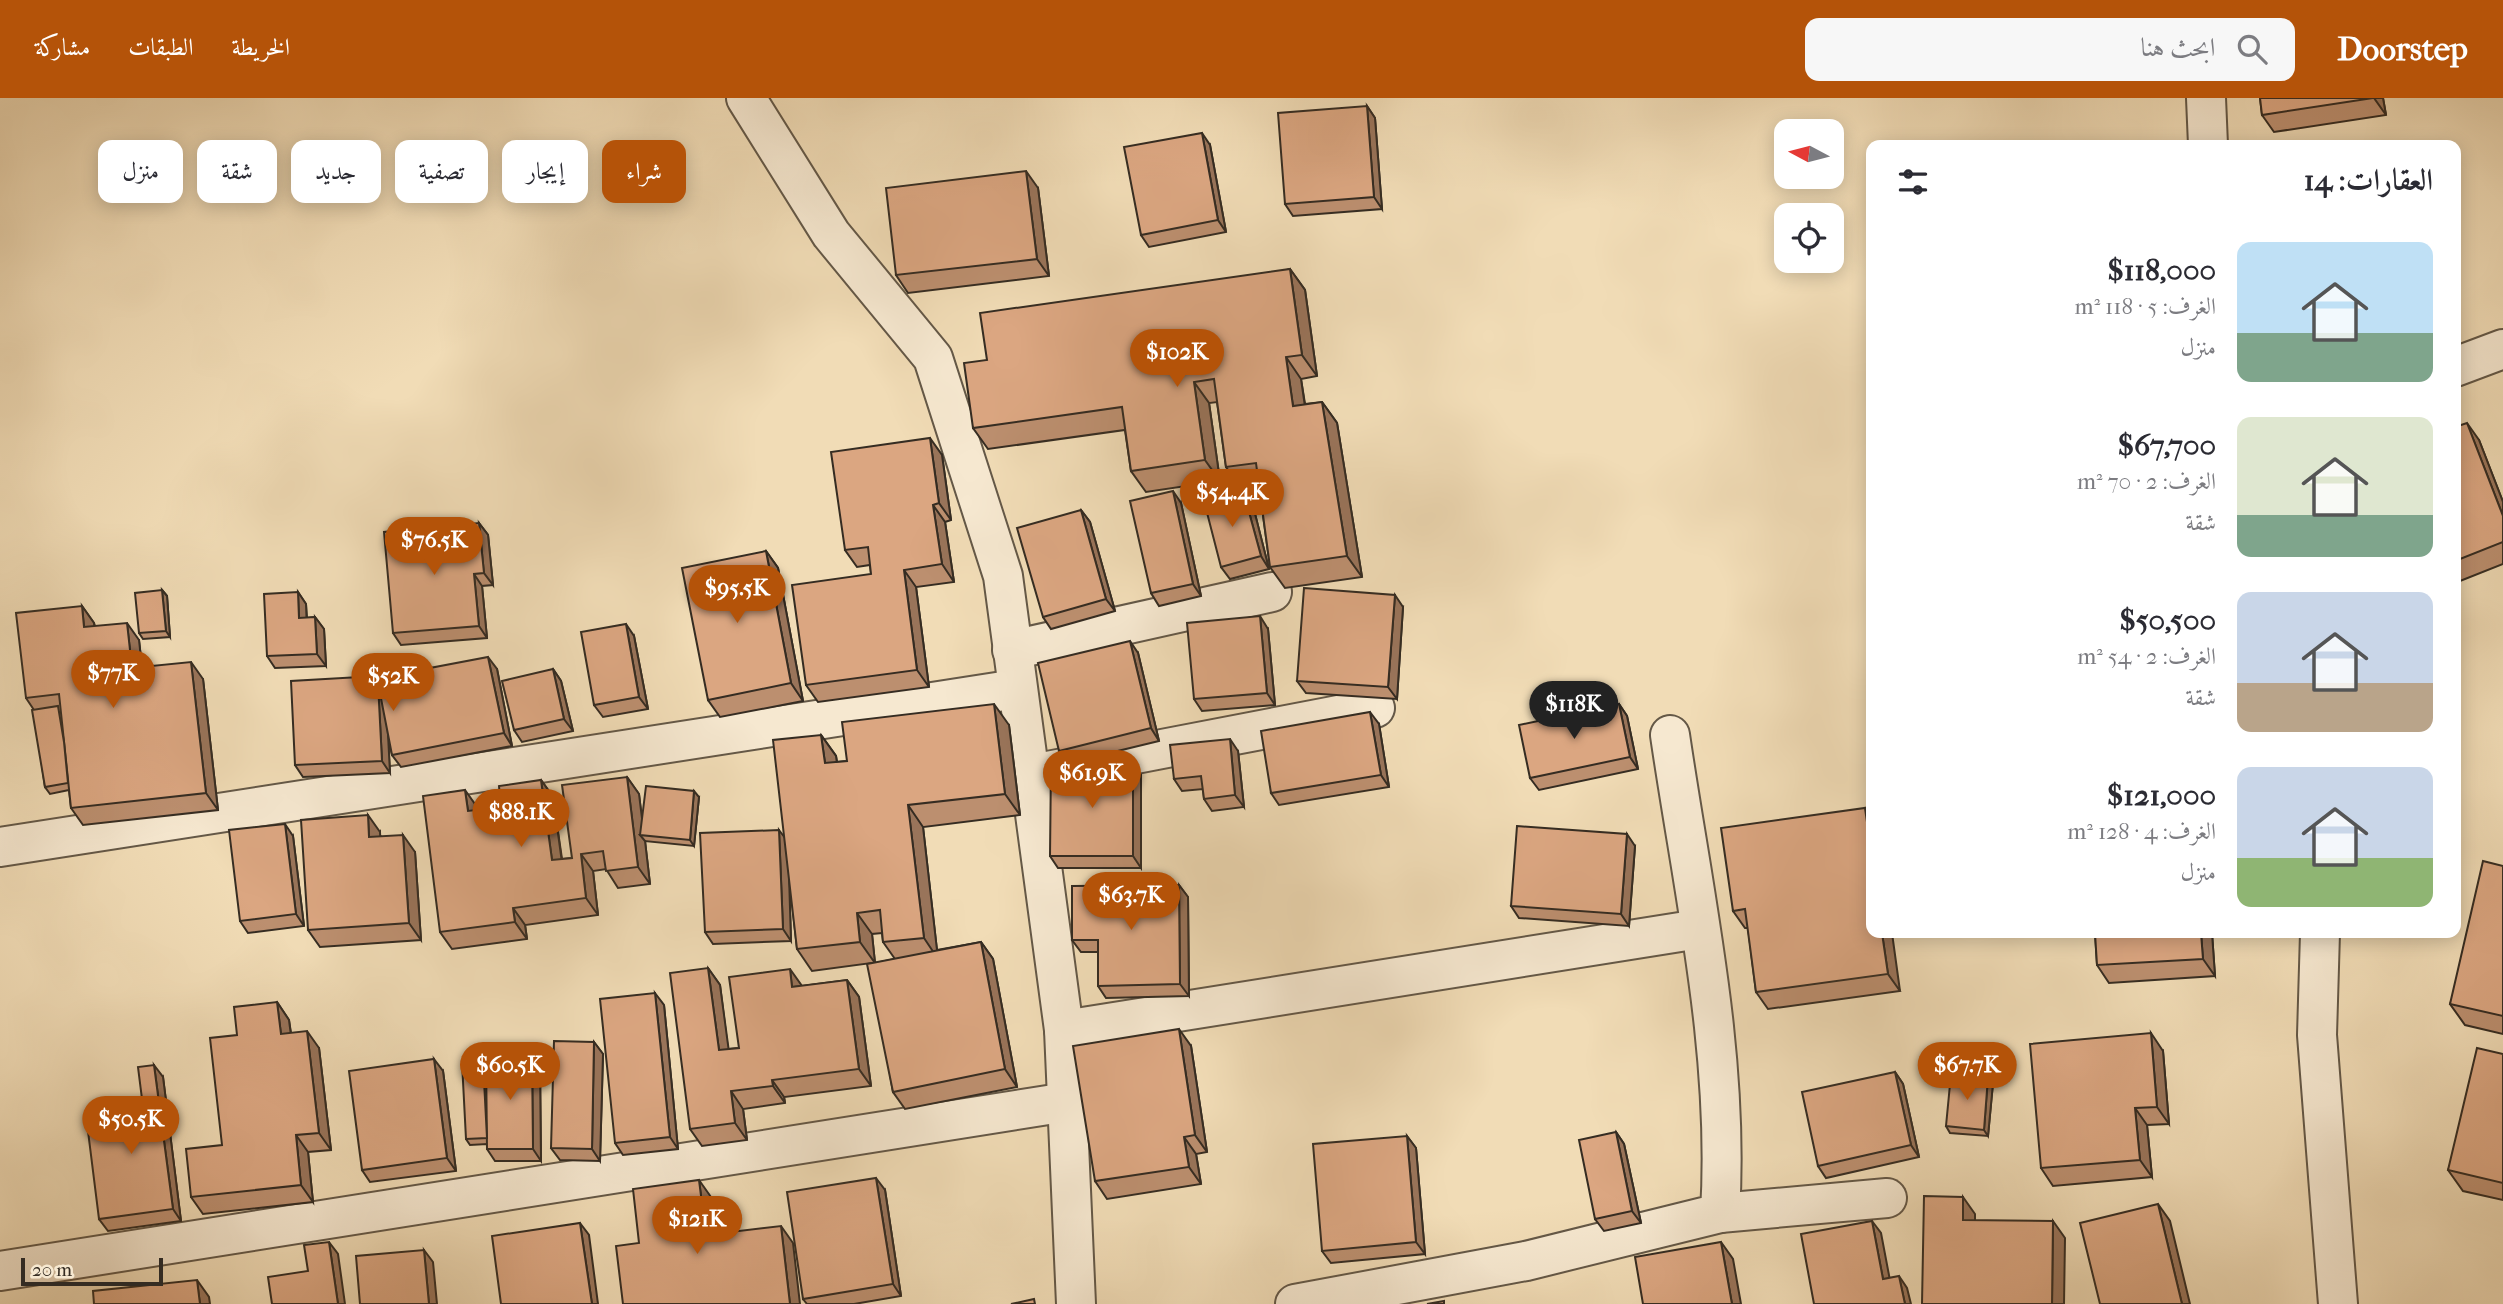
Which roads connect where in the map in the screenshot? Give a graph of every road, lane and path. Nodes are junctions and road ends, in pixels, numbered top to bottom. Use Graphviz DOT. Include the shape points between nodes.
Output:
graph roads {
  1 [pos="746,98"];
  2 [pos="2206,98"];
  3 [pos="2208,140"];
  4 [pos="2503,349"];
  5 [pos="2461,365"];
  6 [pos="1272,592"];
  7 [pos="1012,650"];
  8 [pos="1016,689"];
  9 [pos="1375,708"];
  10 [pos="1670,735"];
  11 [pos="1028,775"];
  12 [pos="0,847"];
  13 [pos="1699,929"];
  14 [pos="2320,938"];
  15 [pos="1064,1030"];
  16 [pos="1067,1102"];
  17 [pos="1887,1198"];
  18 [pos="1720,1213"];
  19 [pos="0,1270"];
  20 [pos="1076,1304"];
  21 [pos="1295,1304"];
  22 [pos="2338,1304"];
  1 -- 7 [label="street" via="831,234 933,358 1003,576"];
  2 -- 3 [label="street"];
  4 -- 5 [label="street"];
  6 -- 7 [label="street"];
  7 -- 8 [label="street"];
  8 -- 11 [label="street"];
  8 -- 12 [label="street"];
  9 -- 11 [label="street"];
  10 -- 13 [label="street"];
  11 -- 15 [label="street"];
  13 -- 15 [label="street"];
  13 -- 18 [label="street" via="1717,1053 1723,1164"];
  14 -- 22 [label="street" via="2317,1035"];
  15 -- 16 [label="street"];
  16 -- 19 [label="street"];
  16 -- 20 [label="street"];
  17 -- 18 [label="street"];
  18 -- 21 [label="street" via="1525,1261"];
}
